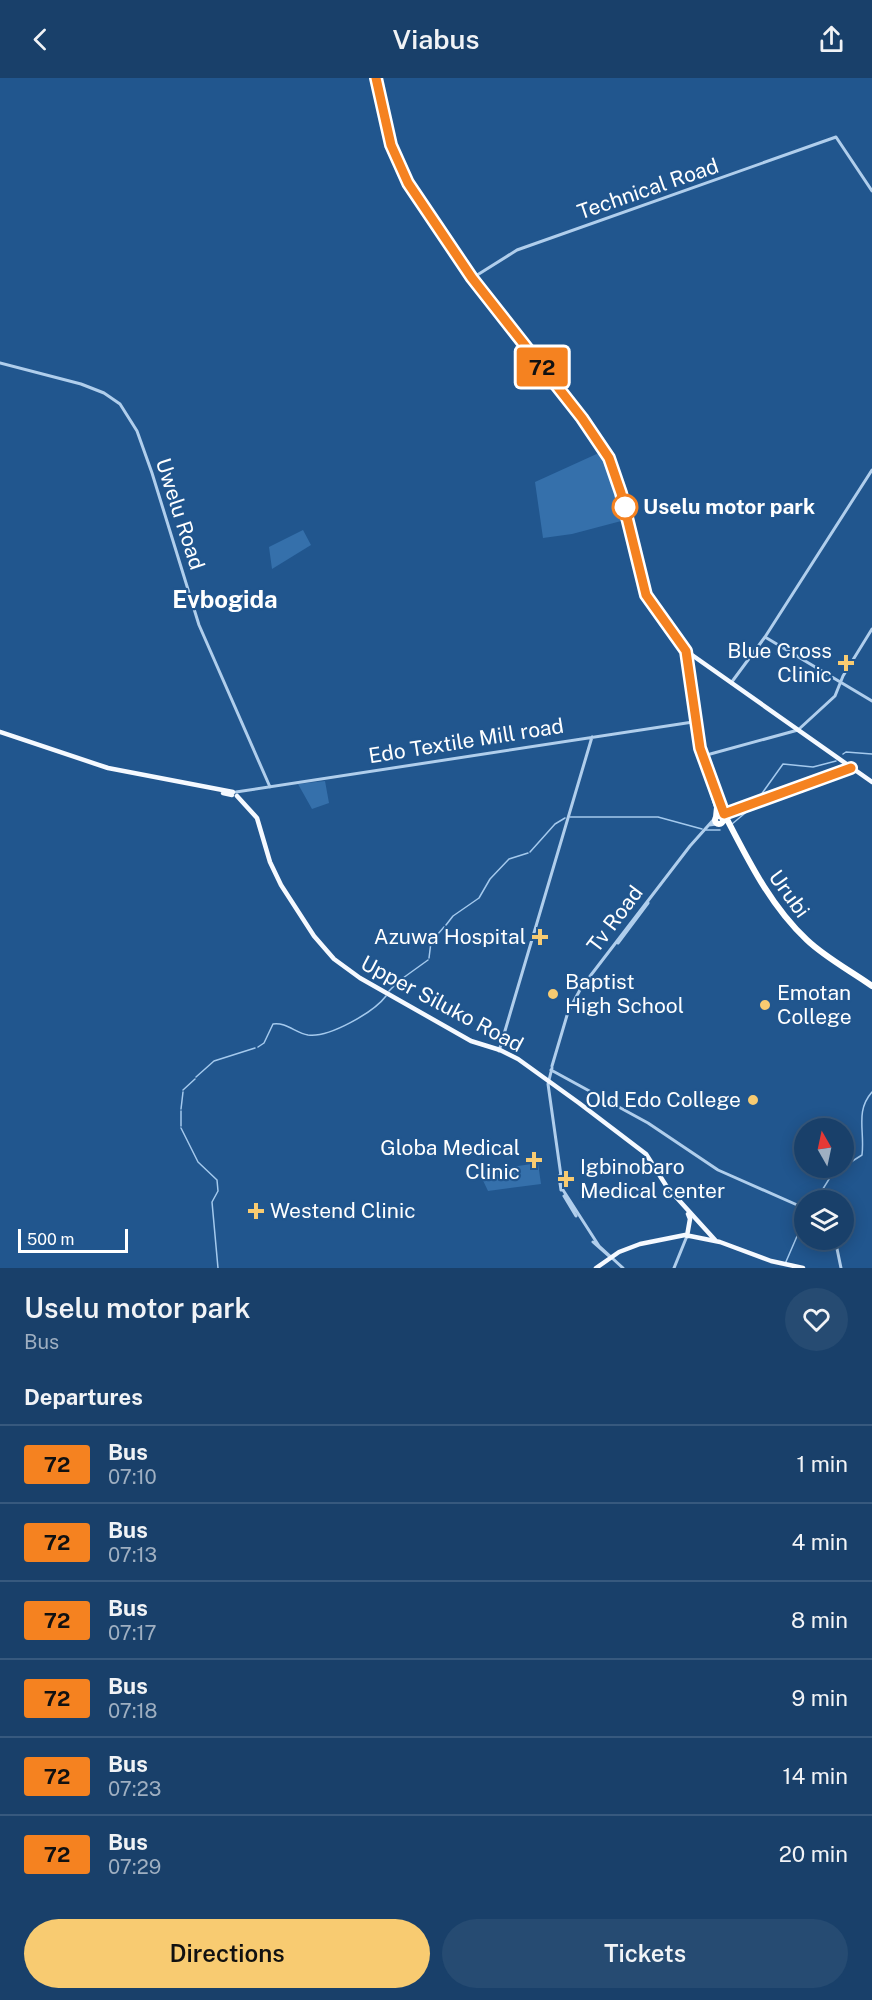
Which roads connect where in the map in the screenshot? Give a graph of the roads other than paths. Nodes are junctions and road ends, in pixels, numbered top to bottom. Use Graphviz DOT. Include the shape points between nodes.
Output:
graph roads {
  1 [pos="375,78"];
  2 [pos="872,191"];
  3 [pos="474,277"];
  4 [pos="0,363"];
  5 [pos="591,431"];
  6 [pos="872,470"];
  7 [pos="872,629"];
  8 [pos="765,637"];
  9 [pos="684,649"];
  10 [pos="691,659"];
  11 [pos="732,682"];
  12 [pos="840,683"];
  13 [pos="872,701"];
  14 [pos="694,722"];
  15 [pos="799,730"];
  16 [pos="0,734"];
  17 [pos="592,737"];
  18 [pos="702,756"];
  19 [pos="851,768"];
  20 [pos="872,781"];
  21 [pos="270,787"];
  22 [pos="237,794"];
  23 [pos="720,819"];
  24 [pos="728,831"];
  25 [pos="872,987"];
  26 [pos="499,1051"];
  27 [pos="550,1080"];
  28 [pos="579,1104"];
  29 [pos="794,1203"];
  30 [pos="687,1236"];
  31 [pos="712,1239"];
  32 [pos="837,1250"];
  33 [pos="612,1258"];
  34 [pos="598,1268"];
  35 [pos="623,1268"];
  36 [pos="674,1268"];
  37 [pos="794,1268"];
  38 [pos="802,1268"];
  39 [pos="841,1268"];
  1 -- 5 [label="highway" via="397,160 472,278"];
  1 -- 5 [label="highway" via="394,159 417,201 472,281"];
  2 -- 3 [label="street, Technical Road" via="836,137 517,250"];
  4 -- 21 [label="street, Uwelu Road" via="81,384 120,404 137,431 199,625"];
  5 -- 9 [label="highway" via="616,483 646,598"];
  5 -- 9 [label="highway" via="609,458 618,482 646,595"];
  6 -- 8 [label="street"];
  7 -- 12 [label="street"];
  8 -- 11 [label="street"];
  8 -- 12 [label="street"];
  9 -- 10 [label="highway"];
  9 -- 11 [label="main road"];
  9 -- 14 [label="highway"];
  10 -- 11 [label="main road"];
  10 -- 14 [label="highway"];
  11 -- 15 [label="main road"];
  12 -- 13 [label="street"];
  12 -- 15 [label="street" via="833,700"];
  14 -- 17 [label="street, Edo Textile Mill road"];
  14 -- 18 [label="highway"];
  14 -- 23 [label="highway" via="704,772"];
  15 -- 18 [label="street"];
  15 -- 19 [label="main road"];
  15 -- 20 [label="main road"];
  16 -- 22 [label="main road" via="107,769"];
  17 -- 21 [label="street, Edo Textile Mill road"];
  17 -- 26 [label="street"];
  18 -- 23 [label="highway"];
  19 -- 20 [label="main road"];
  19 -- 23 [label="street, Tv Road"];
  21 -- 22 [label="street, Edo Textile Mill road"];
  22 -- 26 [label="main road, Upper Siluko Road" via="255,821 279,885 312,938 333,961 354,977 470,1042"];
  23 -- 24 [label="highway, Urubi"];
  23 -- 24 [label="highway"];
  23 -- 27 [label="street, Tv Road" via="706,827 576,995"];
  24 -- 25 [label="highway, Urubi" via="755,877 806,943"];
  26 -- 27 [label="main road, Upper Siluko Road"];
  27 -- 28 [label="main road, Upper Siluko Road"];
  27 -- 29 [label="street" via="648,1123 718,1170"];
  27 -- 33 [label="street" via="561,1190 597,1248"];
  28 -- 30 [label="main road" via="639,1151 664,1188 690,1216"];
  28 -- 31 [label="main road" via="646,1154 667,1187"];
  30 -- 31 [label="main road"];
  30 -- 33 [label="main road" via="641,1246"];
  30 -- 36 [label="street"];
  31 -- 37 [label="main road"];
  31 -- 38 [label="main road"];
  32 -- 39 [label="street"];
  33 -- 34 [label="main road"];
  33 -- 35 [label="street"];
}
